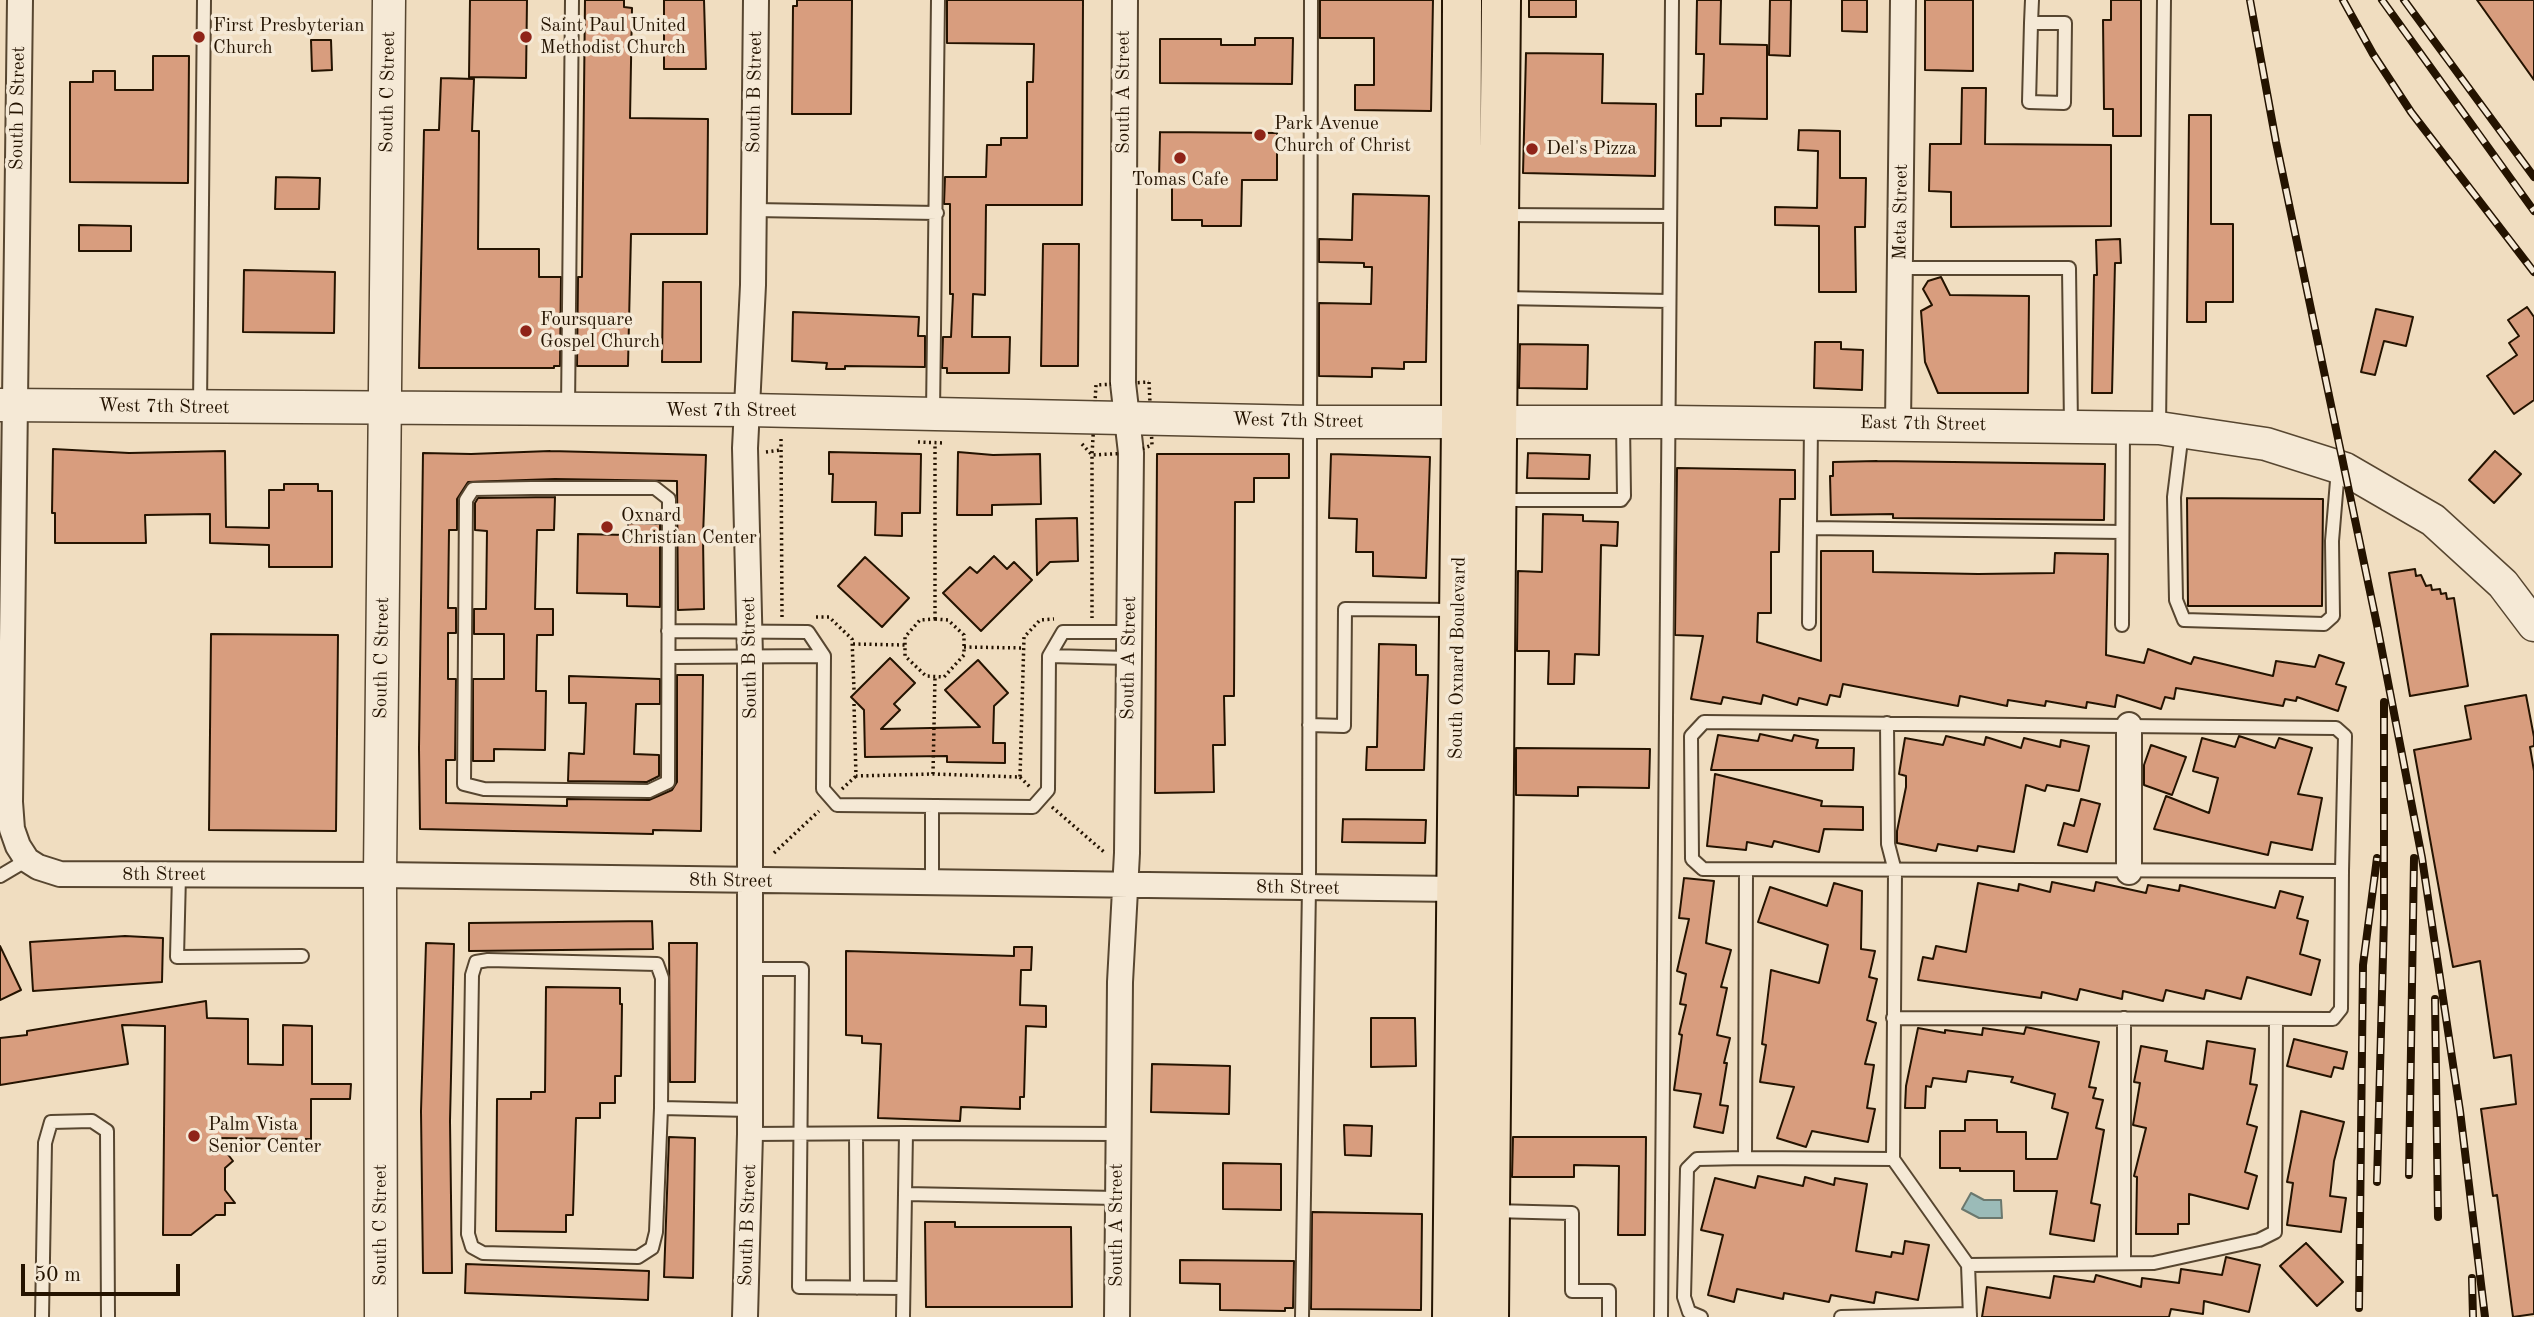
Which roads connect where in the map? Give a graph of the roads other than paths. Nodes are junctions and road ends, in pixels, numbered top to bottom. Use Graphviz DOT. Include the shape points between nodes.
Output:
graph roads {
  1 [pos="20,0"];
  2 [pos="204,0"];
  3 [pos="389,0"];
  4 [pos="572,0"];
  5 [pos="756,0"];
  6 [pos="938,0"];
  7 [pos="1125,0"];
  8 [pos="1311,0"];
  9 [pos="1462,0"];
  10 [pos="1501,0"];
  11 [pos="1672,0"];
  12 [pos="1903,0"];
  13 [pos="2032,0"];
  14 [pos="2164,0"];
  15 [pos="2031,23"];
  16 [pos="754,210"];
  17 [pos="937,213"];
  18 [pos="1499,215"];
  19 [pos="1670,216"];
  20 [pos="1900,268"];
  21 [pos="1498,298"];
  22 [pos="1670,301"];
  23 [pos="8,405"];
  24 [pos="200,408"];
  25 [pos="384,409"];
  26 [pos="568,410"];
  27 [pos="748,410"];
  28 [pos="1127,419"];
  29 [pos="1310,422"];
  30 [pos="1479,422"];
  31 [pos="1623,422"];
  32 [pos="1669,422"];
  33 [pos="1811,423"];
  34 [pos="1898,424"];
  35 [pos="2071,426"];
  36 [pos="2123,427"];
  37 [pos="934,428"];
  38 [pos="2171,429"];
  39 [pos="2342,468"];
  40 [pos="1496,500"];
  41 [pos="1810,528"];
  42 [pos="2122,532"];
  43 [pos="1458,610"];
  44 [pos="1810,624"];
  45 [pos="2122,625"];
  46 [pos="2534,625"];
  47 [pos="750,630"];
  48 [pos="668,631"];
  49 [pos="1129,632"];
  50 [pos="824,656"];
  51 [pos="1049,656"];
  52 [pos="669,657"];
  53 [pos="750,657"];
  54 [pos="1129,658"];
  55 [pos="1887,723"];
  56 [pos="2130,724"];
  57 [pos="1309,725"];
  58 [pos="932,806"];
  59 [pos="22,853"];
  60 [pos="1746,870"];
  61 [pos="1895,871"];
  62 [pos="2342,871"];
  63 [pos="2130,872"];
  64 [pos="179,875"];
  65 [pos="380,875"];
  66 [pos="0,876"];
  67 [pos="750,882"];
  68 [pos="932,884"];
  69 [pos="1124,885"];
  70 [pos="1309,888"];
  71 [pos="1455,889"];
  72 [pos="302,956"];
  73 [pos="750,969"];
  74 [pos="1894,1018"];
  75 [pos="2124,1018"];
  76 [pos="2276,1019"];
  77 [pos="661,1108"];
  78 [pos="750,1122"];
  79 [pos="906,1133"];
  80 [pos="799,1134"];
  81 [pos="856,1134"];
  82 [pos="1118,1134"];
  83 [pos="1745,1158"];
  84 [pos="1893,1159"];
  85 [pos="905,1194"];
  86 [pos="1117,1198"];
  87 [pos="1489,1211"];
  88 [pos="2124,1263"];
  89 [pos="1968,1265"];
  90 [pos="857,1288"];
  91 [pos="903,1288"];
  92 [pos="1695,1316"];
  93 [pos="1970,1316"];
  94 [pos="42,1317"];
  95 [pos="108,1317"];
  96 [pos="381,1317"];
  97 [pos="745,1317"];
  98 [pos="903,1317"];
  99 [pos="1117,1317"];
  100 [pos="1302,1317"];
  101 [pos="1452,1317"];
  102 [pos="1489,1317"];
  103 [pos="1609,1317"];
  104 [pos="1661,1317"];
  105 [pos="1841,1317"];
  1 -- 23 [label="street, South D Street"];
  2 -- 24 [label="lane"];
  3 -- 25 [label="street, South C Street"];
  4 -- 26 [label="lane"];
  5 -- 16 [label="street, South B Street"];
  6 -- 17 [label="lane"];
  7 -- 28 [label="street, South A Street" via="1123,383"];
  8 -- 29 [label="lane"];
  9 -- 30 [label="main road, South Oxnard Boulevard"];
  10 -- 18 [label="main road, South Oxnard Boulevard"];
  11 -- 19 [label="lane"];
  12 -- 20 [label="street, Meta Street"];
  13 -- 15 [label="lane"];
  14 -- 38 [label="lane"];
  15 -- 15 [label="lane" via="2029,102 2064,103 2065,23"];
  16 -- 17 [label="lane"];
  16 -- 27 [label="street, South B Street"];
  17 -- 37 [label="lane"];
  18 -- 19 [label="lane"];
  18 -- 21 [label="main road, South Oxnard Boulevard"];
  19 -- 22 [label="lane"];
  20 -- 34 [label="street, Meta Street"];
  20 -- 35 [label="lane" via="2069,268"];
  21 -- 22 [label="lane"];
  21 -- 30 [label="main road, South Oxnard Boulevard"];
  22 -- 32 [label="lane"];
  23 -- 24 [label="street, West 7th Street"];
  23 -- 59 [label="street, South D Street" via="10,802 12,829"];
  24 -- 25 [label="street, West 7th Street"];
  25 -- 26 [label="street, West 7th Street"];
  25 -- 65 [label="street, South C Street"];
  26 -- 27 [label="street, West 7th Street"];
  27 -- 37 [label="street, West 7th Street"];
  27 -- 47 [label="street, South B Street"];
  28 -- 29 [label="street, West 7th Street"];
  28 -- 37 [label="street, West 7th Street"];
  28 -- 49 [label="street, South A Street" via="1131,453"];
  29 -- 30 [label="street, West 7th Street"];
  29 -- 57 [label="lane"];
  30 -- 31 [label="street, East 7th Street"];
  30 -- 40 [label="main road, South Oxnard Boulevard"];
  30 -- 43 [label="main road, South Oxnard Boulevard"];
  31 -- 32 [label="street, East 7th Street"];
  31 -- 40 [label="lane" via="1621,500"];
  32 -- 33 [label="street, East 7th Street"];
  32 -- 104 [label="lane"];
  33 -- 34 [label="street, East 7th Street"];
  33 -- 41 [label="lane"];
  34 -- 35 [label="street, East 7th Street"];
  35 -- 36 [label="street, East 7th Street"];
  36 -- 38 [label="street, East 7th Street"];
  36 -- 42 [label="lane"];
  38 -- 39 [label="street, East 7th Street" via="2266,444"];
  38 -- 39 [label="lane" via="2176,600 2184,620 2324,624 2333,616 2332,541"];
  39 -- 46 [label="street, East 7th Street" via="2433,520 2503,584"];
  40 -- 87 [label="main road, South Oxnard Boulevard"];
  41 -- 42 [label="lane"];
  41 -- 44 [label="lane"];
  42 -- 45 [label="lane"];
  43 -- 57 [label="lane" via="1345,609 1344,726"];
  43 -- 71 [label="main road, South Oxnard Boulevard"];
  47 -- 48 [label="lane"];
  47 -- 50 [label="lane" via="808,632"];
  47 -- 53 [label="street, South B Street"];
  48 -- 52 [label="lane"];
  48 -- 52 [label="lane" via="669,499 655,488 473,489 466,500 464,784 484,789 649,791 668,782"];
  49 -- 51 [label="lane" via="1063,632"];
  49 -- 54 [label="street, South A Street"];
  50 -- 53 [label="lane"];
  50 -- 58 [label="lane" via="823,789 837,805"];
  51 -- 54 [label="lane"];
  51 -- 58 [label="lane" via="1048,790 1033,807"];
  52 -- 53 [label="lane"];
  53 -- 67 [label="street, South B Street"];
  54 -- 69 [label="street, South A Street"];
  55 -- 56 [label="lane"];
  55 -- 60 [label="lane" via="1704,722 1691,736 1692,859 1703,869"];
  55 -- 61 [label="lane" via="1888,844"];
  56 -- 62 [label="lane" via="2336,728 2345,736"];
  56 -- 63 [label="street"];
  57 -- 70 [label="lane"];
  58 -- 68 [label="lane"];
  59 -- 64 [label="street, 8th Street" via="38,867 60,874"];
  59 -- 66 [label="lane"];
  60 -- 61 [label="lane"];
  60 -- 83 [label="lane"];
  61 -- 63 [label="lane"];
  61 -- 74 [label="lane"];
  62 -- 63 [label="lane"];
  62 -- 76 [label="lane" via="2341,1009 2333,1019"];
  64 -- 65 [label="street, 8th Street"];
  64 -- 72 [label="lane" via="177,957"];
  65 -- 67 [label="street, 8th Street"];
  65 -- 96 [label="street, South C Street"];
  67 -- 68 [label="street, 8th Street"];
  67 -- 73 [label="street, South B Street"];
  68 -- 69 [label="street, 8th Street"];
  69 -- 70 [label="street, 8th Street"];
  69 -- 82 [label="street, South A Street"];
  70 -- 71 [label="street, 8th Street"];
  70 -- 100 [label="lane"];
  71 -- 101 [label="main road, South Oxnard Boulevard"];
  73 -- 78 [label="street, South B Street"];
  73 -- 80 [label="lane" via="802,969"];
  74 -- 75 [label="lane"];
  74 -- 84 [label="lane"];
  75 -- 76 [label="lane"];
  75 -- 88 [label="lane"];
  76 -- 88 [label="lane" via="2275,1232 2259,1240 2154,1263"];
  77 -- 77 [label="lane" via="662,978 657,964 476,962 471,975 468,1234 472,1247 483,1253 638,1257 652,1248"];
  77 -- 78 [label="lane"];
  78 -- 80 [label="lane"];
  78 -- 97 [label="street, South B Street"];
  79 -- 81 [label="lane"];
  79 -- 82 [label="lane"];
  79 -- 85 [label="lane"];
  80 -- 81 [label="lane"];
  80 -- 90 [label="lane" via="799,1287"];
  81 -- 90 [label="lane"];
  82 -- 86 [label="street, South A Street"];
  83 -- 84 [label="lane"];
  83 -- 92 [label="lane" via="1697,1160 1687,1169 1684,1297"];
  84 -- 89 [label="lane"];
  85 -- 86 [label="lane"];
  85 -- 91 [label="lane"];
  86 -- 99 [label="street, South A Street"];
  87 -- 102 [label="main road, South Oxnard Boulevard"];
  87 -- 103 [label="lane" via="1572,1213 1572,1291 1609,1291"];
  88 -- 89 [label="lane"];
  89 -- 93 [label="lane"];
  90 -- 91 [label="lane"];
  91 -- 98 [label="lane"];
  93 -- 105 [label="lane"];
  94 -- 95 [label="lane" via="45,1143 51,1122 92,1121 107,1130"];
}
